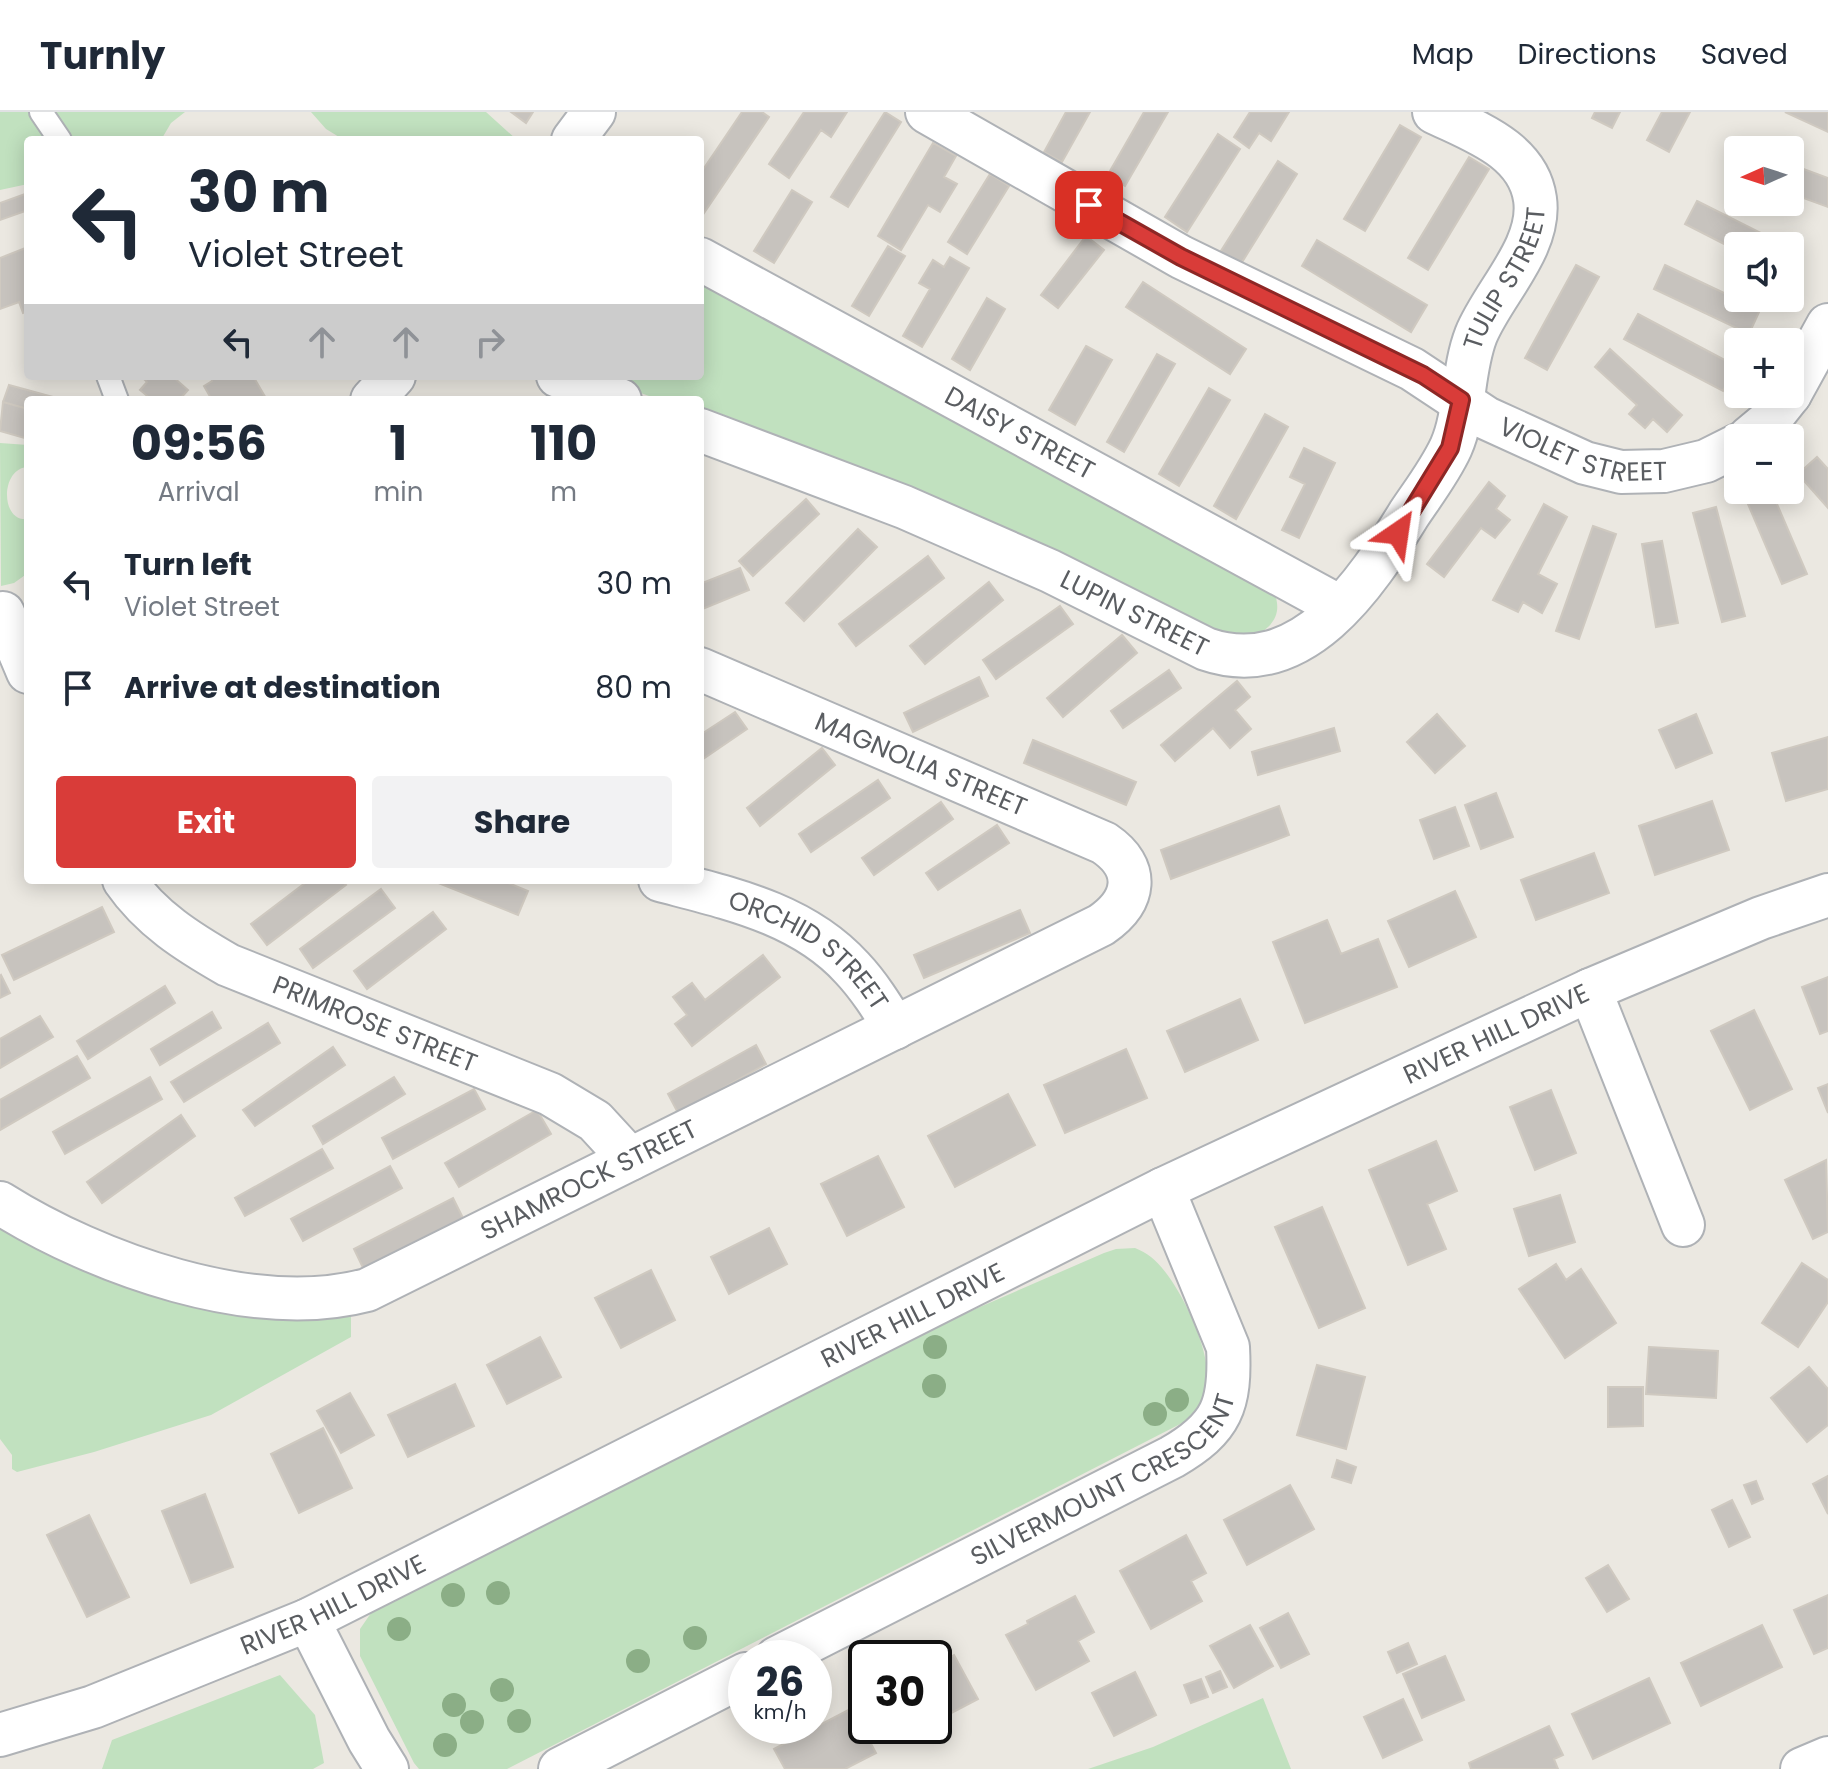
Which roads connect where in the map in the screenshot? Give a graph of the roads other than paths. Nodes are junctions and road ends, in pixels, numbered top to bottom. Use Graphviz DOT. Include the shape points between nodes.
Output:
graph roads {
  1 [pos="41,112"];
  2 [pos="594,112"];
  3 [pos="927,112"];
  4 [pos="1434,112"];
  5 [pos="57,136"];
  6 [pos="576,136"];
  7 [pos="704,261"];
  8 [pos="1828,325"];
  9 [pos="1804,369"];
  10 [pos="390,380"];
  11 [pos="568,380"];
  12 [pos="376,396"];
  13 [pos="610,396"];
  14 [pos="1461,400"];
  15 [pos="1779,408"];
  16 [pos="1766,424"];
  17 [pos="704,432"];
  18 [pos="1724,454"];
  19 [pos="1340,607"];
  20 [pos="10,610"];
  21 [pos="24,658"];
  22 [pos="704,671"];
  23 [pos="1129,873"];
  24 [pos="127,884"];
  25 [pos="675,884"];
  26 [pos="1828,895"];
  27 [pos="1590,990"];
  28 [pos="895,1028"];
  29 [pos="630,1159"];
  30 [pos="1163,1189"];
  31 [pos="0,1203"];
  32 [pos="1683,1225"];
  33 [pos="308,1620"];
  34 [pos="812,1640"];
  35 [pos="728,1683"];
  36 [pos="0,1735"];
  37 [pos="1828,1758"];
  38 [pos="387,1769"];
  39 [pos="560,1769"];
  40 [pos="1802,1769"];
  1 -- 5 [label="lane"];
  2 -- 6 [label="street"];
  3 -- 14 [label="street, VIOLET STREET" via="1181,257 1423,375"];
  4 -- 14 [label="street, TULIP STREET" via="1511,154 1535,198 1534,228 1477,333"];
  7 -- 19 [label="street, DAISY STREET"];
  8 -- 9 [label="street"];
  10 -- 12 [label="street"];
  11 -- 13 [label="street"];
  14 -- 18 [label="street, VIOLET STREET" via="1507,429 1602,469 1643,473 1686,468"];
  14 -- 19 [label="street, LUPIN STREET" via="1445,458 1382,557"];
  15 -- 16 [label="street"];
  17 -- 19 [label="street, LUPIN STREET" via="904,507 1221,654 1251,656 1285,649"];
  20 -- 21 [label="street"];
  22 -- 23 [label="street, MAGNOLIA STREET" via="1084,834 1113,850"];
  23 -- 28 [label="street, SHAMROCK STREET" via="1123,905 1101,925"];
  24 -- 29 [label="street, PRIMROSE STREET" via="163,923 228,965 550,1094 595,1121"];
  25 -- 28 [label="street, ORCHID STREET" via="745,903 817,938 852,967"];
  26 -- 27 [label="street, RIVER HILL DRIVE"];
  27 -- 30 [label="street, RIVER HILL DRIVE"];
  27 -- 32 [label="street"];
  28 -- 29 [label="street, SHAMROCK STREET"];
  29 -- 31 [label="street, SHAMROCK STREET" via="367,1290 317,1299 261,1297 182,1282 90,1249"];
  30 -- 33 [label="street, RIVER HILL DRIVE"];
  30 -- 34 [label="street, SILVERMOUNT CRESCENT" via="1228,1347 1226,1397 1209,1431 1172,1457"];
  33 -- 36 [label="street, RIVER HILL DRIVE" via="93,1707"];
  33 -- 38 [label="street"];
  35 -- 39 [label="street"];
  37 -- 40 [label="street"];
}
